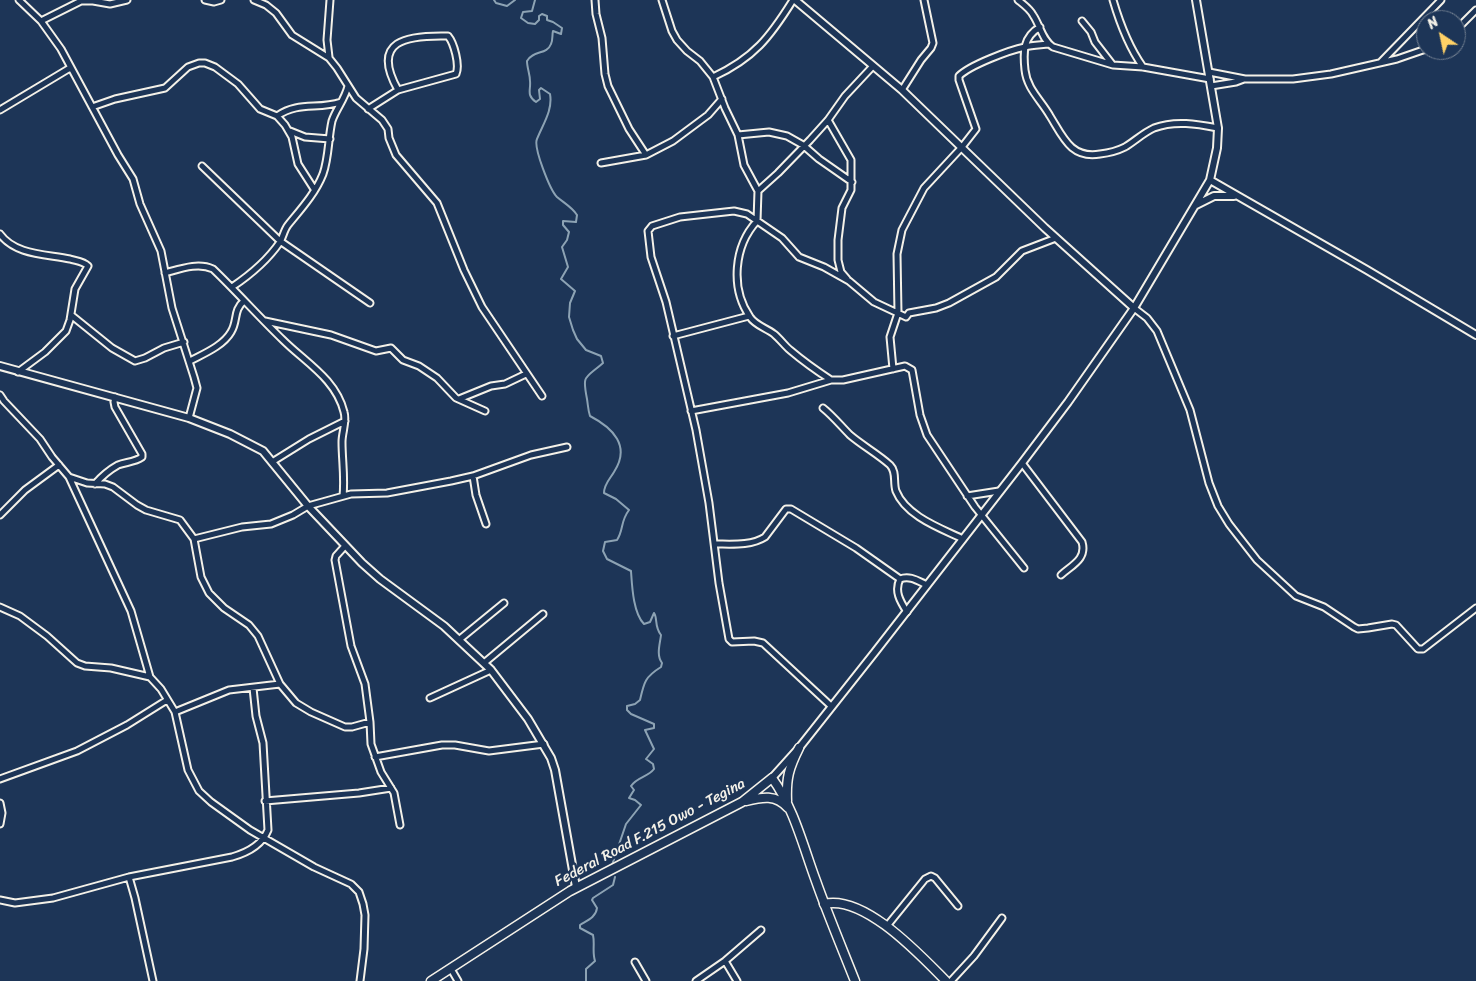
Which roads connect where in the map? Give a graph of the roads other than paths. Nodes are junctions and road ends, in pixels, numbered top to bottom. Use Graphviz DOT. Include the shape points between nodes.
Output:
graph roads {
  1 [pos="19,0"];
  2 [pos="127,0"];
  3 [pos="205,0"];
  4 [pos="221,0"];
  5 [pos="254,0"];
  6 [pos="330,0"];
  7 [pos="595,0"];
  8 [pos="662,0"];
  9 [pos="794,0"];
  10 [pos="924,0"];
  11 [pos="1018,0"];
  12 [pos="1114,0"];
  13 [pos="1196,0"];
  14 [pos="1440,0"];
  15 [pos="267,3"];
  16 [pos="1476,10"];
  17 [pos="1466,20"];
  18 [pos="42,21"];
  19 [pos="1082,21"];
  20 [pos="1040,27"];
  21 [pos="1049,44"];
  22 [pos="1026,46"];
  23 [pos="1416,53"];
  24 [pos="329,58"];
  25 [pos="1381,63"];
  26 [pos="1113,65"];
  27 [pos="873,66"];
  28 [pos="1143,67"];
  29 [pos="70,68"];
  30 [pos="1209,72"];
  31 [pos="713,77"];
  32 [pos="1245,78"];
  33 [pos="1211,83"];
  34 [pos="348,86"];
  35 [pos="398,90"];
  36 [pos="902,90"];
  37 [pos="722,99"];
  38 [pos="342,102"];
  39 [pos="92,107"];
  40 [pos="368,109"];
  41 [pos="0,110"];
  42 [pos="277,116"];
  43 [pos="828,120"];
  44 [pos="1218,128"];
  45 [pos="289,131"];
  46 [pos="738,135"];
  47 [pos="330,139"];
  48 [pos="804,145"];
  49 [pos="962,147"];
  50 [pos="646,155"];
  51 [pos="601,163"];
  52 [pos="202,166"];
  53 [pos="1210,180"];
  54 [pos="852,182"];
  55 [pos="314,190"];
  56 [pos="758,191"];
  57 [pos="1237,197"];
  58 [pos="1193,207"];
  59 [pos="757,221"];
  60 [pos="0,234"];
  61 [pos="1056,238"];
  62 [pos="2,241"];
  63 [pos="280,241"];
  64 [pos="165,273"];
  65 [pos="849,281"];
  66 [pos="232,287"];
  67 [pos="244,301"];
  68 [pos="370,303"];
  69 [pos="1134,308"];
  70 [pos="898,313"];
  71 [pos="71,315"];
  72 [pos="749,316"];
  73 [pos="265,320"];
  74 [pos="1476,335"];
  75 [pos="673,336"];
  76 [pos="184,342"];
  77 [pos="190,361"];
  78 [pos="0,366"];
  79 [pos="893,369"];
  80 [pos="18,372"];
  81 [pos="526,374"];
  82 [pos="831,380"];
  83 [pos="0,395"];
  84 [pos="542,396"];
  85 [pos="115,397"];
  86 [pos="459,399"];
  87 [pos="823,408"];
  88 [pos="486,411"];
  89 [pos="690,411"];
  90 [pos="189,418"];
  91 [pos="345,421"];
  92 [pos="567,447"];
  93 [pos="272,462"];
  94 [pos="1022,463"];
  95 [pos="59,465"];
  96 [pos="473,476"];
  97 [pos="69,477"];
  98 [pos="95,484"];
  99 [pos="999,491"];
  100 [pos="343,496"];
  101 [pos="968,496"];
  102 [pos="308,506"];
  103 [pos="0,515"];
  104 [pos="981,515"];
  105 [pos="486,524"];
  106 [pos="194,539"];
  107 [pos="963,539"];
  108 [pos="714,544"];
  109 [pos="345,546"];
  110 [pos="1024,568"];
  111 [pos="1061,575"];
  112 [pos="900,578"];
  113 [pos="928,586"];
  114 [pos="504,603"];
  115 [pos="0,607"];
  116 [pos="1476,608"];
  117 [pos="907,612"];
  118 [pos="543,614"];
  119 [pos="460,639"];
  120 [pos="484,663"];
  121 [pos="491,670"];
  122 [pos="150,678"];
  123 [pos="280,684"];
  124 [pos="253,688"];
  125 [pos="430,698"];
  126 [pos="167,700"];
  127 [pos="831,706"];
  128 [pos="175,712"];
  129 [pos="370,722"];
  130 [pos="544,744"];
  131 [pos="799,748"];
  132 [pos="375,758"];
  133 [pos="772,778"];
  134 [pos="0,779"];
  135 [pos="391,788"];
  136 [pos="266,801"];
  137 [pos="742,802"];
  138 [pos="0,803"];
  139 [pos="789,808"];
  140 [pos="0,824"];
  141 [pos="400,825"];
  142 [pos="263,838"];
  143 [pos="129,877"];
  144 [pos="576,887"];
  145 [pos="0,899"];
  146 [pos="824,904"];
  147 [pos="958,906"];
  148 [pos="1002,918"];
  149 [pos="888,926"];
  150 [pos="761,930"];
  151 [pos="725,961"];
  152 [pos="635,962"];
  153 [pos="451,969"];
  154 [pos="153,981"];
  155 [pos="360,981"];
  156 [pos="431,981"];
  157 [pos="458,981"];
  158 [pos="646,981"];
  159 [pos="696,981"];
  160 [pos="736,981"];
  161 [pos="856,981"];
  162 [pos="946,981"];
  163 [pos="951,981"];
  1 -- 18 [label="street"];
  2 -- 18 [label="street" via="110,4 81,1"];
  3 -- 4 [label="street"];
  5 -- 15 [label="street"];
  6 -- 24 [label="street"];
  7 -- 50 [label="street" via="608,86"];
  8 -- 31 [label="street" via="677,40"];
  9 -- 27 [label="street"];
  9 -- 31 [label="street" via="754,52"];
  10 -- 36 [label="street" via="933,43"];
  11 -- 20 [label="street" via="1032,13"];
  12 -- 28 [label="street" via="1130,47"];
  13 -- 30 [label="street"];
  14 -- 25 [label="street"];
  15 -- 24 [label="street" via="292,35"];
  16 -- 17 [label="street"];
  18 -- 29 [label="street"];
  19 -- 26 [label="street"];
  20 -- 21 [label="street"];
  20 -- 22 [label="street" via="1032,31"];
  21 -- 22 [label="street"];
  21 -- 26 [label="street"];
  22 -- 44 [label="street" via="1024,60 1028,85 1072,149 1084,155 1116,151 1150,131 1169,125 1195,124"];
  22 -- 49 [label="street" via="974,66 960,76 976,128"];
  23 -- 25 [label="street"];
  24 -- 34 [label="street"];
  25 -- 32 [label="street" via="1293,79"];
  26 -- 28 [label="street"];
  27 -- 36 [label="street"];
  27 -- 43 [label="street"];
  28 -- 33 [label="street"];
  29 -- 39 [label="street"];
  29 -- 41 [label="street"];
  30 -- 32 [label="street"];
  30 -- 33 [label="street"];
  31 -- 37 [label="street"];
  32 -- 33 [label="street" via="1236,82"];
  33 -- 44 [label="street"];
  34 -- 38 [label="street"];
  34 -- 40 [label="street"];
  35 -- 35 [label="street" via="456,74 456,59 448,36 406,38 396,44 387,60"];
  35 -- 40 [label="street"];
  36 -- 49 [label="street"];
  37 -- 46 [label="street"];
  37 -- 50 [label="street" via="703,120"];
  38 -- 42 [label="street" via="292,108"];
  38 -- 47 [label="street" via="334,117"];
  39 -- 42 [label="street" via="165,88 188,67 206,63 243,88 260,109"];
  39 -- 64 [label="street" via="133,179 140,204 161,251"];
  40 -- 81 [label="street" via="378,115 388,129 396,155 437,202 474,293"];
  42 -- 45 [label="street"];
  43 -- 48 [label="street"];
  43 -- 54 [label="street" via="851,160"];
  44 -- 53 [label="street"];
  45 -- 47 [label="street" via="305,137"];
  45 -- 55 [label="street" via="298,164"];
  46 -- 48 [label="street" via="779,134"];
  46 -- 56 [label="street" via="744,165"];
  47 -- 55 [label="street" via="323,173"];
  48 -- 54 [label="street"];
  48 -- 56 [label="street"];
  49 -- 61 [label="street"];
  49 -- 70 [label="street" via="924,188 902,230 897,254"];
  50 -- 51 [label="street"];
  52 -- 63 [label="street"];
  53 -- 57 [label="street"];
  53 -- 58 [label="street"];
  54 -- 65 [label="street" via="842,208 838,240 841,272"];
  55 -- 63 [label="street"];
  56 -- 59 [label="street"];
  57 -- 58 [label="street" via="1214,196"];
  57 -- 74 [label="street"];
  58 -- 69 [label="street"];
  59 -- 65 [label="street" via="782,238 799,258"];
  59 -- 72 [label="street" via="743,242 738,261 738,286"];
  59 -- 75 [label="street" via="740,212 714,213 680,217 652,226 648,231 651,257"];
  60 -- 62 [label="street"];
  61 -- 69 [label="street"];
  61 -- 70 [label="street" via="1022,251 996,277 949,303 908,313 906,317"];
  62 -- 71 [label="street" via="19,250 88,266 75,289"];
  63 -- 66 [label="street" via="258,267"];
  63 -- 68 [label="street"];
  64 -- 66 [label="street" via="206,266"];
  64 -- 76 [label="street" via="172,308"];
  65 -- 70 [label="street" via="874,302"];
  66 -- 67 [label="street"];
  67 -- 73 [label="street"];
  67 -- 77 [label="street" via="237,309 233,330 228,337"];
  69 -- 94 [label="street"];
  69 -- 116 [label="street" via="1157,331 1190,410 1209,483 1223,515 1257,560 1281,583 1296,596 1324,607 1358,628 1396,625 1418,649 1424,649"];
  70 -- 79 [label="street" via="890,337"];
  71 -- 76 [label="street" via="112,348 135,361"];
  71 -- 80 [label="street" via="66,331 56,343"];
  72 -- 75 [label="street"];
  72 -- 82 [label="street"];
  73 -- 86 [label="street" via="332,335 376,351 391,348 403,360 436,378"];
  73 -- 91 [label="street" via="331,385 339,397"];
  75 -- 89 [label="street"];
  76 -- 77 [label="street"];
  77 -- 90 [label="street" via="197,388"];
  78 -- 80 [label="street"];
  79 -- 82 [label="street"];
  79 -- 101 [label="street" via="905,366 912,370 927,435"];
  80 -- 85 [label="street"];
  81 -- 84 [label="street"];
  81 -- 86 [label="street"];
  82 -- 89 [label="street" via="788,393"];
  83 -- 95 [label="street"];
  85 -- 90 [label="street"];
  85 -- 98 [label="street" via="115,407 142,457 108,471"];
  86 -- 88 [label="street"];
  87 -- 107 [label="street" via="850,435 891,466 896,491 908,508"];
  89 -- 108 [label="street" via="704,473"];
  90 -- 93 [label="street" via="254,445"];
  91 -- 93 [label="street"];
  91 -- 100 [label="street"];
  92 -- 96 [label="street" via="531,455"];
  93 -- 102 [label="street"];
  94 -- 99 [label="street"];
  94 -- 111 [label="street" via="1082,542 1082,557"];
  95 -- 97 [label="street"];
  95 -- 103 [label="street" via="24,490"];
  96 -- 100 [label="street" via="387,493"];
  96 -- 105 [label="street"];
  97 -- 98 [label="street"];
  97 -- 122 [label="street" via="131,611"];
  98 -- 106 [label="street" via="113,487 137,506 180,520"];
  99 -- 101 [label="street"];
  99 -- 104 [label="street"];
  100 -- 102 [label="street"];
  101 -- 104 [label="street"];
  102 -- 106 [label="street" via="271,524 242,527"];
  102 -- 109 [label="street"];
  104 -- 107 [label="street"];
  104 -- 110 [label="street"];
  106 -- 123 [label="street" via="204,585 224,608 249,625 258,636"];
  107 -- 113 [label="street"];
  108 -- 112 [label="street" via="761,540 786,509 791,509"];
  108 -- 127 [label="street" via="729,639 732,642 763,643"];
  109 -- 119 [label="street" via="380,579"];
  109 -- 129 [label="street" via="335,560 351,646 365,684"];
  112 -- 113 [label="street" via="914,578"];
  112 -- 117 [label="street" via="898,595"];
  113 -- 117 [label="street"];
  114 -- 119 [label="street"];
  115 -- 122 [label="street" via="20,616 77,663"];
  117 -- 127 [label="street"];
  118 -- 120 [label="street"];
  119 -- 120 [label="street"];
  120 -- 121 [label="street"];
  121 -- 125 [label="street"];
  121 -- 130 [label="street"];
  122 -- 126 [label="street"];
  123 -- 124 [label="street"];
  123 -- 129 [label="street" via="296,703 340,725 352,728"];
  124 -- 128 [label="street" via="229,690"];
  124 -- 136 [label="street" via="256,718 264,743"];
  126 -- 128 [label="street"];
  126 -- 134 [label="street" via="77,751"];
  127 -- 131 [label="street"];
  128 -- 142 [label="street" via="188,770 198,791"];
  129 -- 132 [label="street"];
  130 -- 132 [label="street" via="489,751 442,745"];
  130 -- 144 [label="street" via="555,770"];
  131 -- 133 [label="street"];
  131 -- 139 [label="main road" via="786,781"];
  132 -- 135 [label="street"];
  133 -- 137 [label="main road, Federal Road F.215 Owo - Tegina"];
  133 -- 139 [label="main road"];
  135 -- 136 [label="street"];
  135 -- 141 [label="street"];
  136 -- 142 [label="street" via="268,830"];
  137 -- 139 [label="main road" via="771,797"];
  137 -- 144 [label="main road, Federal Road F.215 Owo - Tegina"];
  138 -- 140 [label="street"];
  139 -- 146 [label="main road"];
  142 -- 143 [label="street" via="246,853"];
  142 -- 155 [label="street" via="351,884 359,892 364,904 365,922"];
  143 -- 145 [label="street" via="53,898 15,903"];
  143 -- 154 [label="street"];
  144 -- 153 [label="main road, Federal Road F.215 Owo - Tegina"];
  146 -- 149 [label="main road" via="855,907"];
  146 -- 161 [label="main road"];
  147 -- 149 [label="street" via="931,876 925,879"];
  148 -- 163 [label="street"];
  149 -- 162 [label="main road"];
  150 -- 151 [label="street"];
  151 -- 159 [label="street"];
  151 -- 160 [label="street"];
  152 -- 158 [label="street"];
  153 -- 156 [label="main road, Federal Road F.215 Owo - Tegina"];
  153 -- 157 [label="street"];
}
